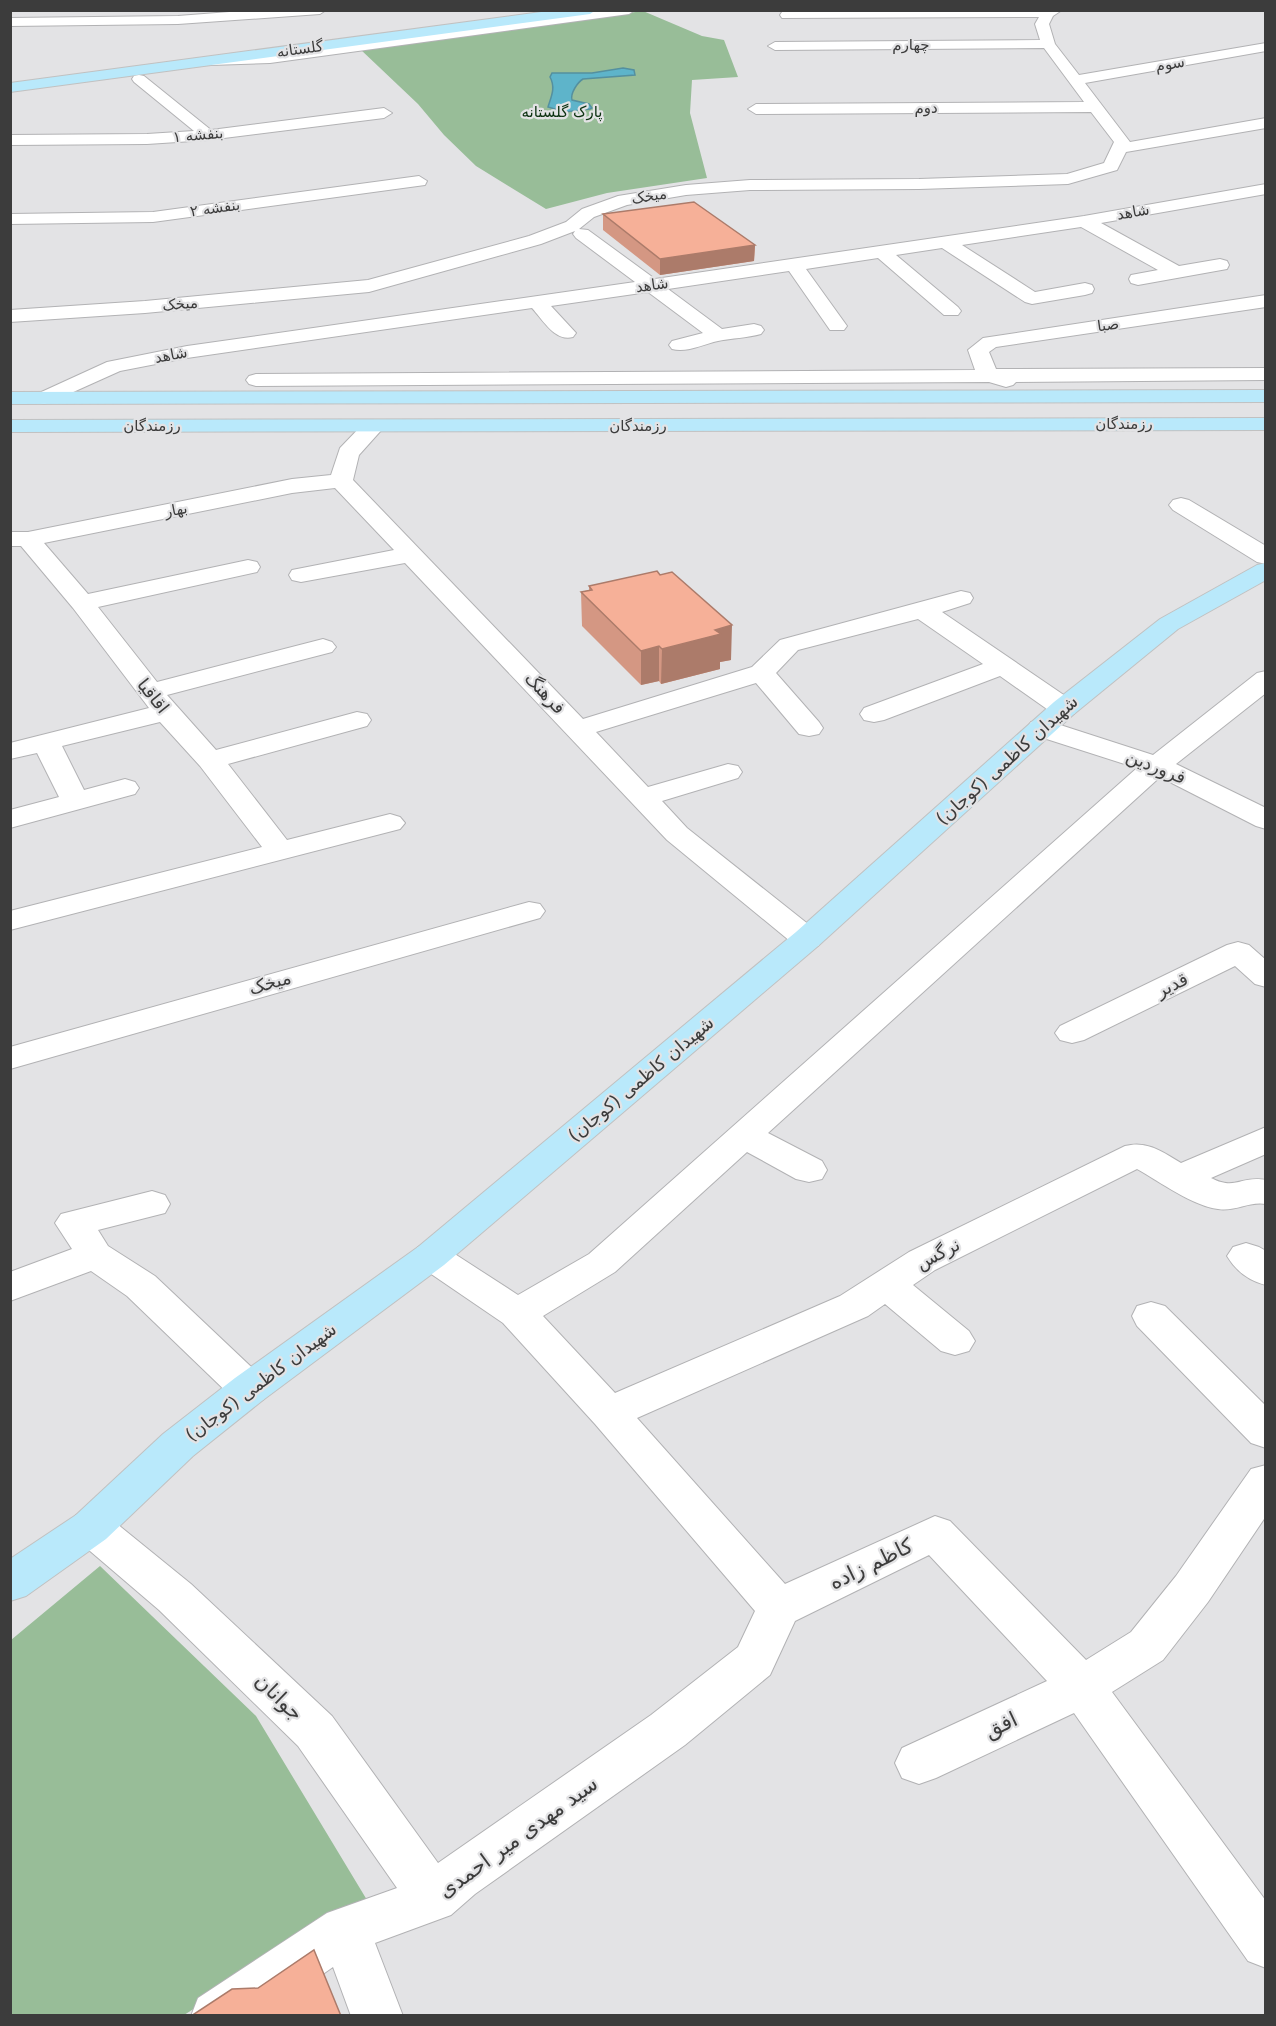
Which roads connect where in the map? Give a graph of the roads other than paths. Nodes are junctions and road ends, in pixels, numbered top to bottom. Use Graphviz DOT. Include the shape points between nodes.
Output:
graph roads {
  1 [pos="320,10"];
  2 [pos="491,10"];
  3 [pos="538,10"];
  4 [pos="590,10"];
  5 [pos="629,10"];
  6 [pos="472,12"];
  7 [pos="1052,12"];
  8 [pos="787,15"];
  9 [pos="10,22"];
  10 [pos="1048,44"];
  11 [pos="775,46"];
  12 [pos="1266,47"];
  13 [pos="207,58"];
  14 [pos="139,79"];
  15 [pos="1075,80"];
  16 [pos="13,81"];
  17 [pos="1095,107"];
  18 [pos="756,109"];
  19 [pos="384,113"];
  20 [pos="1266,123"];
  21 [pos="208,135"];
  22 [pos="10,140"];
  23 [pos="1121,148"];
  24 [pos="419,181"];
  25 [pos="1266,189"];
  26 [pos="1232,195"];
  27 [pos="1257,208"];
  28 [pos="10,219"];
  29 [pos="1084,220"];
  30 [pos="582,234"];
  31 [pos="945,242"];
  32 [pos="882,252"];
  33 [pos="794,265"];
  34 [pos="1221,265"];
  35 [pos="1177,273"];
  36 [pos="1138,279"];
  37 [pos="650,286"];
  38 [pos="1085,289"];
  39 [pos="1266,301"];
  40 [pos="537,302"];
  41 [pos="951,311"];
  42 [pos="10,316"];
  43 [pos="837,326"];
  44 [pos="754,330"];
  45 [pos="566,333"];
  46 [pos="718,335"];
  47 [pos="679,345"];
  48 [pos="987,374"];
  49 [pos="1266,374"];
  50 [pos="256,380"];
  51 [pos="1266,396"];
  52 [pos="750,397"];
  53 [pos="877,397"];
  54 [pos="952,397"];
  55 [pos="1047,397"];
  56 [pos="10,398"];
  57 [pos="44,398"];
  58 [pos="1266,424"];
  59 [pos="743,425"];
  60 [pos="875,425"];
  61 [pos="10,426"];
  62 [pos="374,426"];
  63 [pos="341,481"];
  64 [pos="1181,505"];
  65 [pos="19,539"];
  66 [pos="412,554"];
  67 [pos="1266,557"];
  68 [pos="248,567"];
  69 [pos="1266,570"];
  70 [pos="301,575"];
  71 [pos="961,598"];
  72 [pos="82,603"];
  73 [pos="922,610"];
  74 [pos="323,647"];
  75 [pos="1003,666"];
  76 [pos="761,673"];
  77 [pos="1266,678"];
  78 [pos="157,702"];
  79 [pos="874,714"];
  80 [pos="1052,718"];
  81 [pos="357,720"];
  82 [pos="809,728"];
  83 [pos="578,729"];
  84 [pos="46,742"];
  85 [pos="10,750"];
  86 [pos="210,760"];
  87 [pos="1156,766"];
  88 [pos="728,772"];
  89 [pos="126,788"];
  90 [pos="642,798"];
  91 [pos="75,801"];
  92 [pos="10,819"];
  93 [pos="1266,820"];
  94 [pos="390,823"];
  95 [pos="280,851"];
  96 [pos="529,911"];
  97 [pos="10,921"];
  98 [pos="807,939"];
  99 [pos="1266,977"];
  100 [pos="1072,1033"];
  101 [pos="10,1058"];
  102 [pos="745,1136"];
  103 [pos="1266,1139"];
  104 [pos="809,1170"];
  105 [pos="1179,1177"];
  106 [pos="1266,1192"];
  107 [pos="153,1204"];
  108 [pos="95,1256"];
  109 [pos="431,1257"];
  110 [pos="887,1285"];
  111 [pos="10,1287"];
  112 [pos="517,1313"];
  113 [pos="1152,1316"];
  114 [pos="955,1341"];
  115 [pos="249,1389"];
  116 [pos="609,1413"];
  117 [pos="1266,1432"];
  118 [pos="1266,1481"];
  119 [pos="92,1527"];
  120 [pos="10,1583"];
  121 [pos="779,1608"];
  122 [pos="1082,1687"];
  123 [pos="919,1763"];
  124 [pos="433,1898"];
  125 [pos="345,1930"];
  126 [pos="1266,1944"];
  127 [pos="217,2016"];
  128 [pos="377,2016"];
  1 -- 9 [label="street" via="178,20"];
  2 -- 6 [label="street"];
  3 -- 13 [label="main road, گلستانه"];
  4 -- 13 [label="main road, گلستانه"];
  5 -- 13 [label="street" via="270,59"];
  6 -- 13 [label="street" via="252,42"];
  7 -- 8 [label="street"];
  7 -- 10 [label="street" via="1042,24"];
  10 -- 11 [label="street, چهارم"];
  10 -- 15 [label="street"];
  12 -- 15 [label="street, سوم"];
  13 -- 16 [label="main road, گلستانه"];
  14 -- 21 [label="street"];
  15 -- 17 [label="street"];
  17 -- 18 [label="street, دوم"];
  17 -- 23 [label="street" via="1122,142"];
  19 -- 21 [label="street, بنفشه ۱"];
  20 -- 23 [label="street"];
  21 -- 22 [label="street, بنفشه ۱"];
  23 -- 42 [label="street, میخک" via="1111,166 1068,179 750,185 624,200 535,240 369,286"];
  24 -- 28 [label="street, بنفشه ۲" via="153,216"];
  25 -- 26 [label="street, شاهد"];
  26 -- 27 [label="street"];
  26 -- 29 [label="street, شاهد"];
  29 -- 31 [label="street, شاهد"];
  29 -- 35 [label="street"];
  30 -- 37 [label="street"];
  31 -- 32 [label="street, شاهد"];
  31 -- 38 [label="street" via="1032,298"];
  32 -- 33 [label="street, شاهد"];
  32 -- 41 [label="street"];
  33 -- 37 [label="street, شاهد"];
  33 -- 43 [label="street"];
  34 -- 35 [label="street"];
  35 -- 36 [label="street"];
  37 -- 40 [label="street, شاهد"];
  37 -- 46 [label="street"];
  39 -- 48 [label="street, صبا" via="990,342 978,350"];
  40 -- 45 [label="street"];
  40 -- 57 [label="street, شاهد" via="114,366"];
  44 -- 46 [label="street"];
  46 -- 47 [label="street"];
  48 -- 49 [label="street"];
  48 -- 50 [label="street"];
  48 -- 54 [label="street"];
  48 -- 55 [label="street"];
  51 -- 55 [label="main road, رزمندگان"];
  52 -- 53 [label="main road, رزمندگان"];
  52 -- 57 [label="main road, رزمندگان"];
  52 -- 59 [label="main road" via="766,400 770,412"];
  53 -- 54 [label="main road, رزمندگان"];
  53 -- 60 [label="main road" via="846,402 830,410 840,419"];
  54 -- 55 [label="main road, رزمندگان"];
  56 -- 57 [label="main road, رزمندگان"];
  58 -- 60 [label="main road, رزمندگان"];
  59 -- 60 [label="main road, رزمندگان"];
  59 -- 62 [label="main road, رزمندگان"];
  61 -- 62 [label="main road, رزمندگان"];
  62 -- 63 [label="street" via="348,453"];
  63 -- 65 [label="street, بهار" via="292,486"];
  63 -- 66 [label="street, فرهنگ"];
  64 -- 67 [label="street"];
  65 -- 72 [label="street, اقاقیا"];
  66 -- 70 [label="street"];
  66 -- 83 [label="street, فرهنگ"];
  68 -- 72 [label="street"];
  69 -- 80 [label="main road, شهیدان کاظمی (کوجان)" via="1168,624"];
  71 -- 73 [label="street"];
  72 -- 78 [label="street, اقاقیا"];
  73 -- 75 [label="street, فروردین"];
  73 -- 76 [label="street" via="789,645"];
  74 -- 78 [label="street"];
  75 -- 79 [label="street"];
  75 -- 80 [label="street, فروردین"];
  76 -- 82 [label="street"];
  76 -- 83 [label="street"];
  77 -- 87 [label="street"];
  78 -- 84 [label="street"];
  78 -- 86 [label="street, اقاقیا"];
  80 -- 87 [label="street, فروردین"];
  80 -- 98 [label="main road, شهیدان کاظمی (کوجان)"];
  81 -- 86 [label="street"];
  83 -- 90 [label="street, فرهنگ"];
  84 -- 85 [label="street"];
  84 -- 91 [label="street"];
  86 -- 95 [label="street, اقاقیا"];
  87 -- 93 [label="street, فروردین"];
  87 -- 102 [label="street"];
  88 -- 90 [label="street"];
  89 -- 91 [label="street"];
  90 -- 98 [label="street, فرهنگ" via="677,834"];
  91 -- 92 [label="street"];
  94 -- 95 [label="street"];
  95 -- 97 [label="street"];
  96 -- 101 [label="street, میخک"];
  98 -- 109 [label="main road, شهیدان کاظمی (کوجان)"];
  99 -- 100 [label="street, قدیر" via="1238,952"];
  102 -- 104 [label="street"];
  102 -- 112 [label="street" via="602,1263"];
  103 -- 105 [label="street"];
  105 -- 106 [label="street" via="1218,1197 1248,1190"];
  105 -- 110 [label="street, نرگس" via="1138,1154 922,1261"];
  107 -- 108 [label="street" via="74,1223"];
  108 -- 111 [label="street"];
  108 -- 115 [label="street" via="141,1286"];
  109 -- 112 [label="street"];
  109 -- 115 [label="main road, شهیدان کاظمی (کوجان)"];
  110 -- 114 [label="street"];
  110 -- 116 [label="street, نرگس" via="855,1306"];
  112 -- 116 [label="street"];
  113 -- 117 [label="street"];
  115 -- 119 [label="main road, شهیدان کاظمی (کوجان)" via="178,1445"];
  116 -- 121 [label="street"];
  118 -- 122 [label="street, افق" via="1147,1646"];
  119 -- 120 [label="main road, شهیدان کاظمی (کوجان)"];
  119 -- 124 [label="street, جوانان" via="175,1597 315,1731"];
  121 -- 122 [label="street, کاظم زاده" via="935,1533"];
  121 -- 124 [label="street, سید مهدی میر احمدی" via="754,1660 668,1730"];
  122 -- 123 [label="street, افق"];
  122 -- 126 [label="street, کاظم زاده"];
  124 -- 125 [label="street, سید مهدی میر احمدی"];
  125 -- 127 [label="street, سید مهدی میر احمدی"];
  125 -- 128 [label="street"];
}
